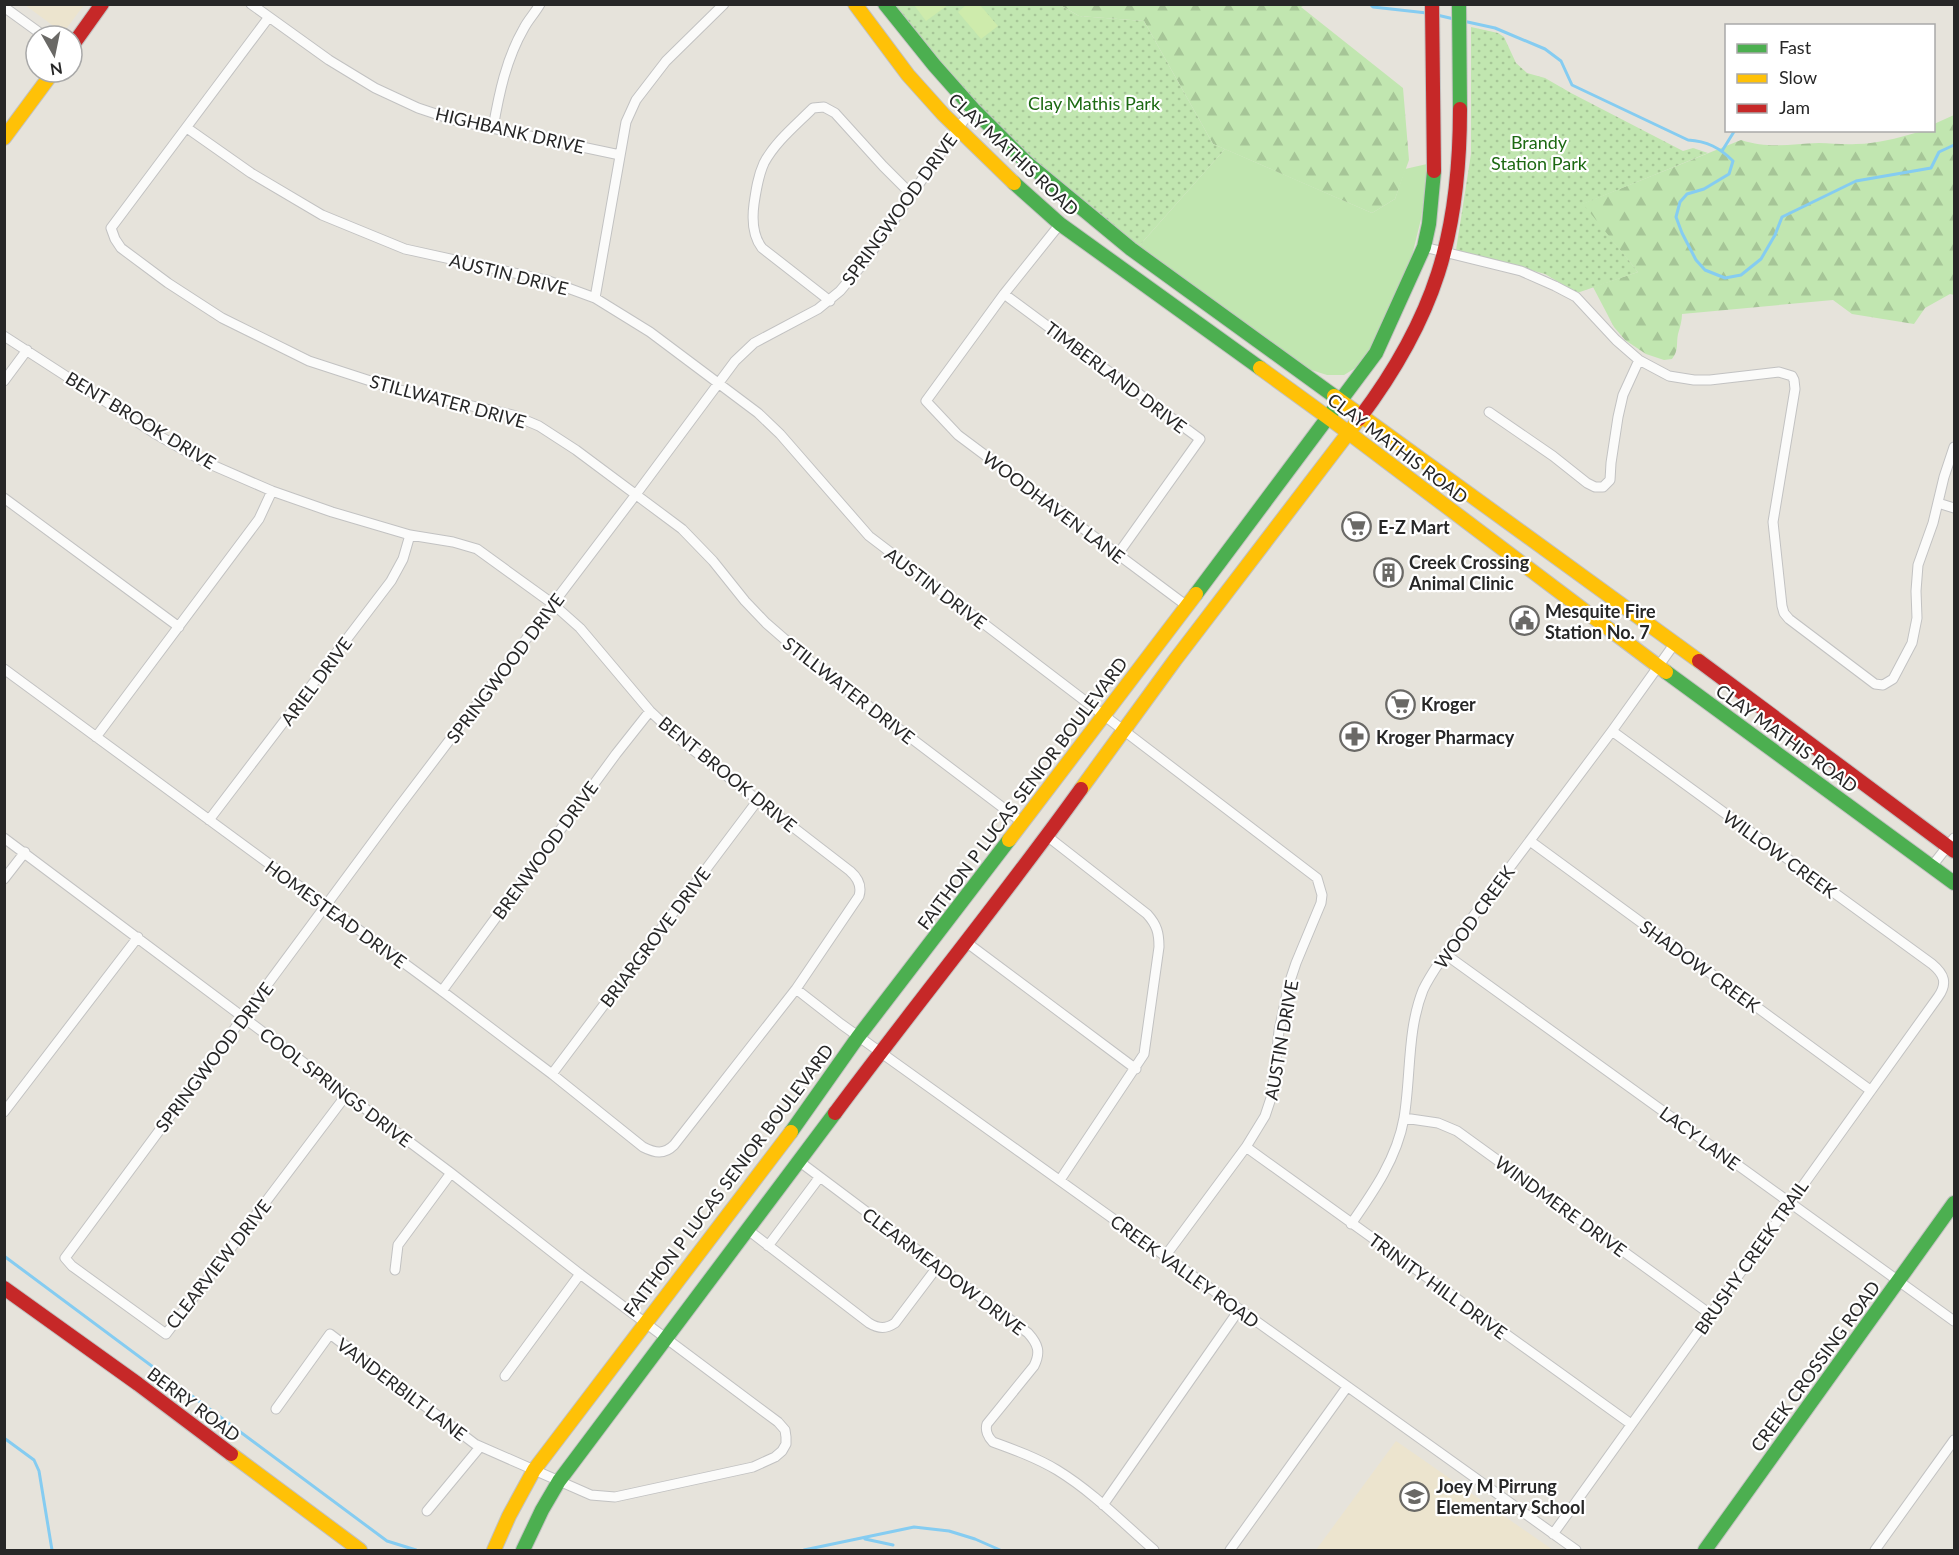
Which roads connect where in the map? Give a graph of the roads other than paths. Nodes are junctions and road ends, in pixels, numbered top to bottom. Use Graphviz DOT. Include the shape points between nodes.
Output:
graph roads {
  1 [pos="102,4"];
  2 [pos="251,4"];
  3 [pos="724,4"];
  4 [pos="855,4"];
  5 [pos="885,4"];
  6 [pos="1432,4"];
  7 [pos="1459,4"];
  8 [pos="4,6"];
  9 [pos="536,6"];
  10 [pos="269,17"];
  11 [pos="28,24"];
  12 [pos="84,29"];
  13 [pos="44,84"];
  14 [pos="973,110"];
  15 [pos="187,128"];
  16 [pos="492,128"];
  17 [pos="958,128"];
  18 [pos="4,138"];
  19 [pos="620,155"];
  20 [pos="911,194"];
  21 [pos="1060,224"];
  22 [pos="1424,247"];
  23 [pos="1446,252"];
  24 [pos="1004,294"];
  25 [pos="596,298"];
  26 [pos="830,301"];
  27 [pos="4,336"];
  28 [pos="27,350"];
  29 [pos="1639,360"];
  30 [pos="4,381"];
  31 [pos="719,384"];
  32 [pos="1341,401"];
  33 [pos="1489,412"];
  34 [pos="1362,415"];
  35 [pos="1329,418"];
  36 [pos="1349,432"];
  37 [pos="1954,447"];
  38 [pos="273,491"];
  39 [pos="637,494"];
  40 [pos="4,498"];
  41 [pos="1482,503"];
  42 [pos="1938,503"];
  43 [pos="1954,508"];
  44 [pos="1467,523"];
  45 [pos="410,535"];
  46 [pos="1118,554"];
  47 [pos="1567,565"];
  48 [pos="1210,576"];
  49 [pos="1552,586"];
  50 [pos="1228,590"];
  51 [pos="553,604"];
  52 [pos="1187,606"];
  53 [pos="179,627"];
  54 [pos="1675,644"];
  55 [pos="1658,666"];
  56 [pos="4,669"];
  57 [pos="650,711"];
  58 [pos="1105,716"];
  59 [pos="1788,727"];
  60 [pos="1124,730"];
  61 [pos="1612,731"];
  62 [pos="96,737"];
  63 [pos="1772,749"];
  64 [pos="758,800"];
  65 [pos="209,820"];
  66 [pos="1023,823"];
  67 [pos="1047,836"];
  68 [pos="4,838"];
  69 [pos="1530,841"];
  70 [pos="1952,845"];
  71 [pos="25,852"];
  72 [pos="1932,866"];
  73 [pos="4,879"];
  74 [pos="1954,883"];
  75 [pos="326,906"];
  76 [pos="138,937"];
  77 [pos="966,942"];
  78 [pos="1445,954"];
  79 [pos="1944,979"];
  80 [pos="796,989"];
  81 [pos="442,991"];
  82 [pos="243,1017"];
  83 [pos="858,1036"];
  84 [pos="881,1051"];
  85 [pos="1136,1069"];
  86 [pos="552,1074"];
  87 [pos="1870,1090"];
  88 [pos="347,1094"];
  89 [pos="4,1112"];
  90 [pos="1404,1118"];
  91 [pos="1246,1147"];
  92 [pos="668,1150"];
  93 [pos="800,1162"];
  94 [pos="451,1173"];
  95 [pos="819,1178"];
  96 [pos="1060,1180"];
  97 [pos="1790,1202"];
  98 [pos="1954,1203"];
  99 [pos="1351,1224"];
  100 [pos="748,1230"];
  101 [pos="768,1246"];
  102 [pos="1166,1256"];
  103 [pos="65,1258"];
  104 [pos="938,1266"];
  105 [pos="394,1270"];
  106 [pos="580,1274"];
  107 [pos="1898,1281"];
  108 [pos="4,1288"];
  109 [pos="1239,1310"];
  110 [pos="1710,1314"];
  111 [pos="645,1322"];
  112 [pos="1954,1322"];
  113 [pos="667,1338"];
  114 [pos="505,1376"];
  115 [pos="1347,1387"];
  116 [pos="276,1409"];
  117 [pos="1631,1424"];
  118 [pos="1954,1440"];
  119 [pos="480,1447"];
  120 [pos="534,1470"];
  121 [pos="559,1481"];
  122 [pos="1103,1505"];
  123 [pos="427,1511"];
  124 [pos="1553,1534"];
  125 [pos="360,1551"];
  126 [pos="494,1551"];
  127 [pos="523,1551"];
  128 [pos="1154,1551"];
  129 [pos="1230,1551"];
  130 [pos="1576,1551"];
  131 [pos="1705,1551"];
  132 [pos="1875,1551"];
  1 -- 12 [label="street"];
  2 -- 10 [label="street, HIGHBANK DRIVE"];
  3 -- 19 [label="street" via="666,62 636,100 626,122"];
  4 -- 17 [label="street, CLAY MATHIS ROAD" via="908,75"];
  5 -- 14 [label="street, CLAY MATHIS ROAD"];
  6 -- 22 [label="street, FAITHON P LUCAS SENIOR BOULEVARD" via="1434,169"];
  7 -- 23 [label="street" via="1459,172"];
  8 -- 11 [label="street"];
  9 -- 16 [label="street" via="506,70"];
  10 -- 15 [label="street, STILLWATER DRIVE"];
  10 -- 16 [label="street, HIGHBANK DRIVE" via="375,88 418,108"];
  13 -- 18 [label="street"];
  14 -- 17 [label="street, SPRINGWOOD DRIVE"];
  14 -- 32 [label="street, CLAY MATHIS ROAD" via="1027,163 1131,249"];
  15 -- 25 [label="street, AUSTIN DRIVE" via="251,173 322,215 405,249 546,280"];
  15 -- 39 [label="street, STILLWATER DRIVE" via="111,228 121,248 222,318 309,361 395,389 513,415 539,426"];
  16 -- 19 [label="street, HIGHBANK DRIVE"];
  17 -- 20 [label="street, SPRINGWOOD DRIVE"];
  17 -- 21 [label="street, CLAY MATHIS ROAD"];
  19 -- 25 [label="street"];
  20 -- 26 [label="street, SPRINGWOOD DRIVE" via="866,261"];
  20 -- 26 [label="street" via="841,118 824,107 813,108 774,148 764,163 757,187 753,227 758,242"];
  21 -- 24 [label="street"];
  21 -- 35 [label="street, CLAY MATHIS ROAD"];
  22 -- 23 [label="street"];
  22 -- 32 [label="street, FAITHON P LUCAS SENIOR BOULEVARD" via="1376,353"];
  23 -- 29 [label="street" via="1530,274 1575,297"];
  23 -- 34 [label="street" via="1411,340"];
  24 -- 46 [label="street, WOODHAVEN LANE" via="926,401 957,435"];
  24 -- 46 [label="street, TIMBERLAND DRIVE" via="1200,439"];
  25 -- 31 [label="street, AUSTIN DRIVE" via="650,332"];
  26 -- 31 [label="street, SPRINGWOOD DRIVE" via="754,343"];
  27 -- 28 [label="street, BENT BROOK DRIVE"];
  28 -- 30 [label="street"];
  28 -- 38 [label="street, BENT BROOK DRIVE" via="202,460"];
  29 -- 33 [label="street" via="1623,395 1610,480 1603,487 1587,483"];
  29 -- 42 [label="street" via="1669,376 1694,380 1770,372 1792,376 1795,389 1773,522 1782,606 1789,619 1875,684 1883,685 1893,679 1914,637 1917,572"];
  31 -- 39 [label="street, SPRINGWOOD DRIVE"];
  31 -- 58 [label="street, AUSTIN DRIVE" via="780,434 869,536"];
  32 -- 34 [label="street, CLAY MATHIS ROAD"];
  32 -- 35 [label="street, FAITHON P LUCAS SENIOR BOULEVARD"];
  34 -- 36 [label="street"];
  34 -- 41 [label="street, CLAY MATHIS ROAD"];
  35 -- 36 [label="street, CLAY MATHIS ROAD"];
  35 -- 48 [label="street, FAITHON P LUCAS SENIOR BOULEVARD"];
  36 -- 44 [label="street, CLAY MATHIS ROAD"];
  36 -- 50 [label="street"];
  37 -- 42 [label="street"];
  38 -- 45 [label="street, BENT BROOK DRIVE"];
  38 -- 53 [label="street" via="259,519"];
  39 -- 51 [label="street, SPRINGWOOD DRIVE"];
  39 -- 66 [label="street, STILLWATER DRIVE" via="682,528 766,623 812,663"];
  40 -- 53 [label="street"];
  41 -- 44 [label="street"];
  41 -- 47 [label="street, CLAY MATHIS ROAD"];
  42 -- 43 [label="street"];
  44 -- 49 [label="street, CLAY MATHIS ROAD"];
  45 -- 51 [label="street, BENT BROOK DRIVE" via="477,549"];
  45 -- 65 [label="street, ARIEL DRIVE" via="391,581"];
  46 -- 52 [label="street, WOODHAVEN LANE"];
  47 -- 49 [label="street"];
  47 -- 54 [label="street, CLAY MATHIS ROAD"];
  48 -- 50 [label="street"];
  48 -- 52 [label="street, FAITHON P LUCAS SENIOR BOULEVARD"];
  49 -- 55 [label="street, CLAY MATHIS ROAD"];
  50 -- 60 [label="street"];
  51 -- 57 [label="street, BENT BROOK DRIVE" via="580,628"];
  51 -- 75 [label="street, SPRINGWOOD DRIVE"];
  52 -- 58 [label="street, FAITHON P LUCAS SENIOR BOULEVARD"];
  53 -- 62 [label="street"];
  54 -- 55 [label="street, WOOD CREEK"];
  54 -- 59 [label="street, CLAY MATHIS ROAD"];
  55 -- 61 [label="street, WOOD CREEK"];
  55 -- 63 [label="street, CLAY MATHIS ROAD"];
  56 -- 62 [label="street, HOMESTEAD DRIVE"];
  57 -- 64 [label="street, BENT BROOK DRIVE" via="684,743"];
  57 -- 81 [label="street, BRENWOOD DRIVE"];
  58 -- 60 [label="street, AUSTIN DRIVE"];
  58 -- 66 [label="street, FAITHON P LUCAS SENIOR BOULEVARD"];
  59 -- 63 [label="street"];
  59 -- 70 [label="street, CLAY MATHIS ROAD"];
  60 -- 67 [label="street"];
  60 -- 91 [label="street, AUSTIN DRIVE" via="1312,872 1321,887 1321,903 1289,984 1270,1105"];
  61 -- 69 [label="street, WOOD CREEK"];
  61 -- 79 [label="street, WILLOW CREEK" via="1932,964"];
  62 -- 65 [label="street, HOMESTEAD DRIVE"];
  63 -- 72 [label="street, CLAY MATHIS ROAD"];
  64 -- 80 [label="street, BENT BROOK DRIVE" via="850,871 859,883 858,900"];
  64 -- 86 [label="street, BRIARGROVE DRIVE"];
  65 -- 75 [label="street, HOMESTEAD DRIVE"];
  66 -- 83 [label="street, FAITHON P LUCAS SENIOR BOULEVARD"];
  67 -- 77 [label="street"];
  67 -- 85 [label="street" via="1147,914 1157,927 1159,947 1146,1046"];
  68 -- 71 [label="street, COOL SPRINGS DRIVE"];
  69 -- 78 [label="street, WOOD CREEK"];
  69 -- 87 [label="street, SHADOW CREEK"];
  70 -- 72 [label="street"];
  71 -- 73 [label="street"];
  71 -- 76 [label="street, COOL SPRINGS DRIVE"];
  72 -- 74 [label="street, CLAY MATHIS ROAD"];
  75 -- 81 [label="street, HOMESTEAD DRIVE"];
  75 -- 82 [label="street, SPRINGWOOD DRIVE"];
  76 -- 82 [label="street, COOL SPRINGS DRIVE"];
  76 -- 89 [label="street"];
  77 -- 84 [label="street"];
  77 -- 85 [label="street"];
  78 -- 90 [label="street, WOOD CREEK" via="1420,1000"];
  78 -- 97 [label="street, LACY LANE"];
  79 -- 87 [label="street, BRUSHY CREEK TRAIL" via="1942,991"];
  80 -- 83 [label="street, CREEK VALLEY ROAD"];
  80 -- 92 [label="street, BENT BROOK DRIVE"];
  81 -- 86 [label="street, HOMESTEAD DRIVE"];
  82 -- 88 [label="street, COOL SPRINGS DRIVE"];
  82 -- 103 [label="street, SPRINGWOOD DRIVE"];
  83 -- 84 [label="street, CREEK VALLEY ROAD"];
  83 -- 111 [label="street, FAITHON P LUCAS SENIOR BOULEVARD" via="779,1149"];
  84 -- 93 [label="street"];
  84 -- 96 [label="street, CREEK VALLEY ROAD"];
  85 -- 96 [label="street"];
  86 -- 92 [label="street, HOMESTEAD DRIVE" via="643,1147 654,1152"];
  87 -- 97 [label="street, BRUSHY CREEK TRAIL"];
  88 -- 94 [label="street, COOL SPRINGS DRIVE"];
  88 -- 103 [label="street, CLEARVIEW DRIVE" via="166,1334"];
  90 -- 99 [label="street, WOOD CREEK" via="1382,1177"];
  90 -- 110 [label="street, WINDMERE DRIVE" via="1438,1123 1456,1131"];
  91 -- 99 [label="street, TRINITY HILL DRIVE"];
  91 -- 102 [label="street, AUSTIN DRIVE"];
  93 -- 95 [label="street, CLEARMEADOW DRIVE"];
  93 -- 100 [label="street"];
  94 -- 105 [label="street" via="398,1245"];
  94 -- 106 [label="street, COOL SPRINGS DRIVE"];
  95 -- 101 [label="street"];
  95 -- 104 [label="street, CLEARMEADOW DRIVE"];
  96 -- 102 [label="street, CREEK VALLEY ROAD"];
  97 -- 107 [label="street, LACY LANE"];
  97 -- 110 [label="street, BRUSHY CREEK TRAIL"];
  98 -- 107 [label="street, CREEK CROSSING ROAD"];
  99 -- 117 [label="street, TRINITY HILL DRIVE"];
  100 -- 101 [label="street"];
  100 -- 113 [label="street"];
  101 -- 104 [label="street" via="880,1328 895,1323"];
  102 -- 109 [label="street, CREEK VALLEY ROAD"];
  104 -- 122 [label="street, CLEARMEADOW DRIVE" via="1028,1333 1038,1347 1034,1366 987,1424 989,1438 1056,1470"];
  106 -- 111 [label="street, COOL SPRINGS DRIVE"];
  106 -- 114 [label="street"];
  107 -- 112 [label="street, LACY LANE"];
  107 -- 131 [label="street, CREEK CROSSING ROAD"];
  108 -- 125 [label="street, BERRY ROAD"];
  109 -- 115 [label="street, CREEK VALLEY ROAD"];
  109 -- 122 [label="street"];
  110 -- 117 [label="street, BRUSHY CREEK TRAIL"];
  111 -- 113 [label="street, COOL SPRINGS DRIVE"];
  111 -- 120 [label="street, FAITHON P LUCAS SENIOR BOULEVARD"];
  113 -- 121 [label="street"];
  113 -- 121 [label="street, COOL SPRINGS DRIVE" via="778,1422 786,1437 782,1451 753,1467 615,1497 591,1495"];
  115 -- 124 [label="street, CREEK VALLEY ROAD"];
  115 -- 129 [label="street"];
  116 -- 119 [label="street, VANDERBILT LANE" via="330,1334"];
  117 -- 124 [label="street, BRUSHY CREEK TRAIL"];
  118 -- 132 [label="street"];
  119 -- 120 [label="street, VANDERBILT LANE"];
  119 -- 123 [label="street"];
  120 -- 121 [label="street, VANDERBILT LANE"];
  120 -- 126 [label="street, FAITHON P LUCAS SENIOR BOULEVARD"];
  121 -- 127 [label="street"];
  122 -- 128 [label="street, CLEARMEADOW DRIVE"];
  124 -- 130 [label="street, CREEK VALLEY ROAD"];
}
